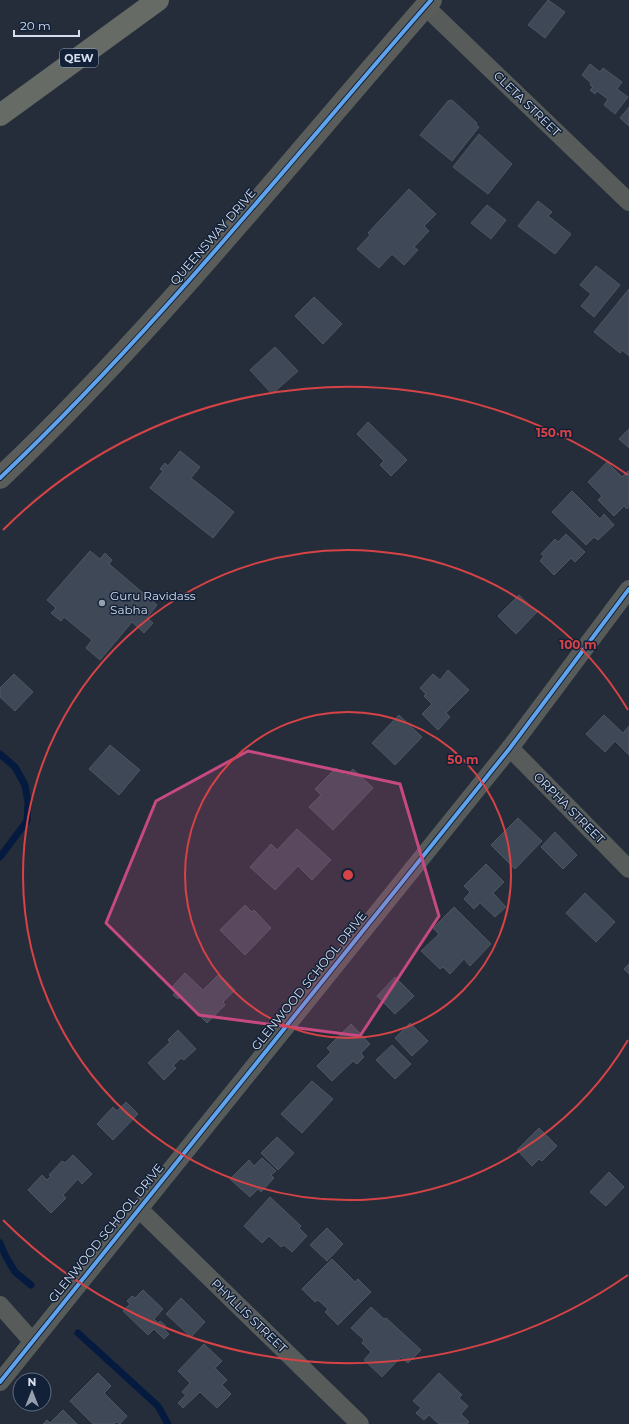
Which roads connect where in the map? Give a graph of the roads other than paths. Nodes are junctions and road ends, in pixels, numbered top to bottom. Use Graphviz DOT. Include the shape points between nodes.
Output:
graph roads {
  1 [pos="158,0"];
  2 [pos="429,3"];
  3 [pos="0,115"];
  4 [pos="629,202"];
  5 [pos="0,478"];
  6 [pos="629,589"];
  7 [pos="510,748"];
  8 [pos="629,869"];
  9 [pos="139,1209"];
  10 [pos="0,1305"];
  11 [pos="32,1341"];
  12 [pos="0,1382"];
  13 [pos="360,1424"];
  1 -- 3 [label="highway, QEW"];
  2 -- 4 [label="street, CLETA STREET"];
  2 -- 5 [label="main road, QUEENSWAY DRIVE" via="229,236 103,376"];
  6 -- 7 [label="street, GLENWOOD SCHOOL DRIVE"];
  7 -- 8 [label="street, ORPHA STREET"];
  7 -- 9 [label="street, GLENWOOD SCHOOL DRIVE"];
  9 -- 11 [label="street, GLENWOOD SCHOOL DRIVE"];
  9 -- 13 [label="street, PHYLLIS STREET"];
  10 -- 11 [label="street"];
  11 -- 12 [label="street, GLENWOOD SCHOOL DRIVE"];
}
